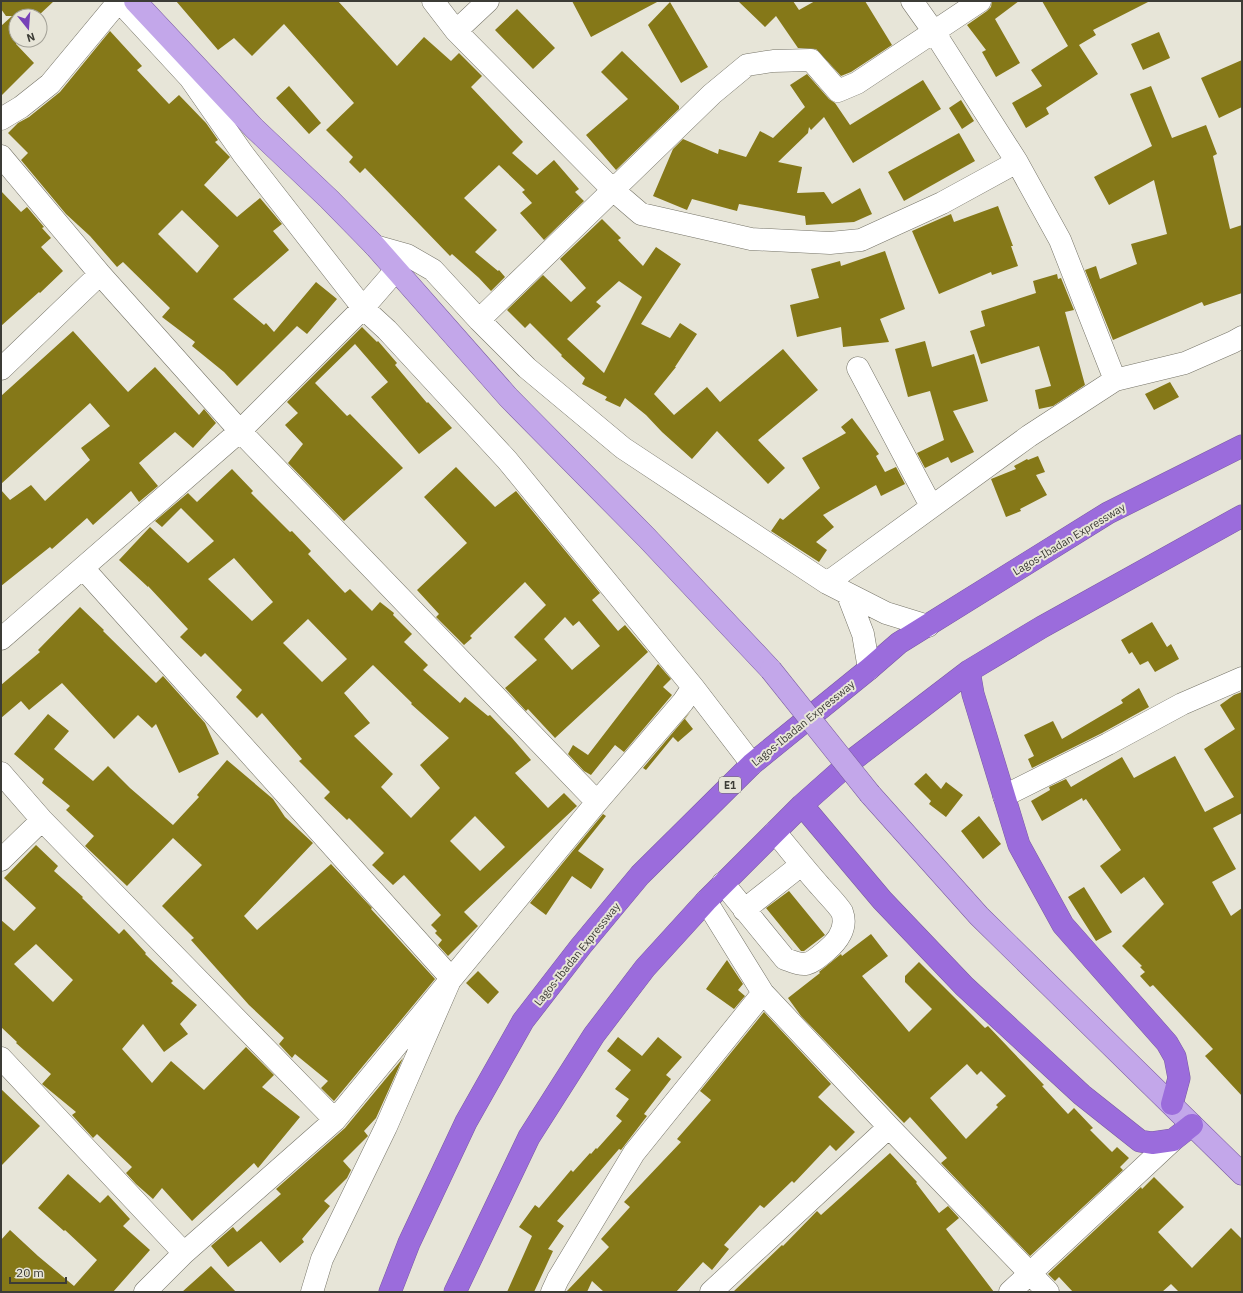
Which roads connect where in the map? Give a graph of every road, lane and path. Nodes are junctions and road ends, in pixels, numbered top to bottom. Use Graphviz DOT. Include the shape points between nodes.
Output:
graph roads {
  1 [pos="119,1"];
  2 [pos="135,1"];
  3 [pos="433,1"];
  4 [pos="488,1"];
  5 [pos="912,1"];
  6 [pos="980,1"];
  7 [pos="456,31"];
  8 [pos="934,32"];
  9 [pos="1,119"];
  10 [pos="1,156"];
  11 [pos="1017,162"];
  12 [pos="613,190"];
  13 [pos="375,246"];
  14 [pos="396,270"];
  15 [pos="100,274"];
  16 [pos="362,308"];
  17 [pos="479,320"];
  18 [pos="1242,337"];
  19 [pos="858,368"];
  20 [pos="1,369"];
  21 [pos="1115,380"];
  22 [pos="240,431"];
  23 [pos="1242,446"];
  24 [pos="931,506"];
  25 [pos="1242,516"];
  26 [pos="82,568"];
  27 [pos="827,583"];
  28 [pos="848,595"];
  29 [pos="928,626"];
  30 [pos="1,639"];
  31 [pos="869,669"];
  32 [pos="969,672"];
  33 [pos="1242,678"];
  34 [pos="693,687"];
  35 [pos="752,764"];
  36 [pos="1,773"];
  37 [pos="1004,796"];
  38 [pos="597,802"];
  39 [pos="802,805"];
  40 [pos="42,820"];
  41 [pos="775,832"];
  42 [pos="1,860"];
  43 [pos="801,865"];
  44 [pos="723,883"];
  45 [pos="706,901"];
  46 [pos="744,910"];
  47 [pos="451,978"];
  48 [pos="763,993"];
  49 [pos="1,1058"];
  50 [pos="1172,1104"];
  51 [pos="335,1120"];
  52 [pos="1192,1125"];
  53 [pos="890,1127"];
  54 [pos="1173,1140"];
  55 [pos="1242,1174"];
  56 [pos="184,1253"];
  57 [pos="1031,1274"];
  58 [pos="144,1292"];
  59 [pos="312,1292"];
  60 [pos="390,1292"];
  61 [pos="455,1292"];
  62 [pos="552,1292"];
  63 [pos="711,1292"];
  64 [pos="1010,1292"];
  65 [pos="1048,1292"];
  1 -- 9 [label="street" via="50,84"];
  1 -- 16 [label="street" via="190,78 243,154"];
  2 -- 13 [label="main road" via="254,128"];
  3 -- 7 [label="street"];
  4 -- 7 [label="street"];
  5 -- 8 [label="street"];
  6 -- 8 [label="street"];
  7 -- 12 [label="street"];
  8 -- 11 [label="street"];
  8 -- 12 [label="street" via="857,83 838,91 811,60 747,65 712,94"];
  10 -- 15 [label="street"];
  11 -- 12 [label="street" via="942,203 861,240 830,243 751,239 641,214"];
  11 -- 21 [label="street" via="1060,240"];
  12 -- 17 [label="street"];
  13 -- 14 [label="main road"];
  13 -- 17 [label="street" via="407,255 433,270"];
  14 -- 16 [label="street"];
  14 -- 50 [label="main road, bridge" via="508,397 647,538 771,670 870,794 980,916"];
  15 -- 20 [label="street"];
  15 -- 22 [label="street"];
  16 -- 22 [label="street"];
  16 -- 34 [label="street" via="387,330 507,460"];
  17 -- 27 [label="street" via="527,368 623,448"];
  18 -- 21 [label="street" via="1185,363"];
  19 -- 24 [label="street"];
  21 -- 24 [label="street" via="1029,436"];
  22 -- 26 [label="street"];
  22 -- 38 [label="street"];
  23 -- 29 [label="highway, Lagos-Ibadan Expressway / E1" via="1108,514"];
  24 -- 27 [label="street"];
  25 -- 32 [label="highway" via="1042,627"];
  26 -- 30 [label="street"];
  26 -- 47 [label="street"];
  27 -- 28 [label="street"];
  28 -- 29 [label="street" via="886,613"];
  28 -- 31 [label="street" via="863,634"];
  29 -- 31 [label="highway, Lagos-Ibadan Expressway / E1" via="899,643"];
  31 -- 35 [label="highway, Lagos-Ibadan Expressway / E1"];
  32 -- 37 [label="highway" via="973,694"];
  32 -- 39 [label="highway" via="854,759"];
  33 -- 37 [label="street" via="1182,704"];
  34 -- 35 [label="street"];
  34 -- 38 [label="street"];
  35 -- 60 [label="highway, Lagos-Ibadan Expressway / E1" via="640,875 523,1021 466,1122 409,1243"];
  36 -- 40 [label="street"];
  37 -- 50 [label="highway" via="1019,845 1063,925 1167,1043 1175,1057 1179,1078"];
  38 -- 47 [label="street"];
  39 -- 41 [label="highway"];
  39 -- 54 [label="highway" via="882,900 964,986 1082,1095 1140,1141 1152,1143"];
  40 -- 42 [label="street"];
  40 -- 51 [label="street"];
  41 -- 43 [label="street"];
  41 -- 44 [label="highway"];
  43 -- 46 [label="street"];
  43 -- 46 [label="street" via="841,911 843,923 835,944 811,963 799,964 785,959"];
  44 -- 45 [label="highway"];
  44 -- 46 [label="street"];
  45 -- 48 [label="street"];
  45 -- 61 [label="highway" via="645,968 594,1035 529,1137"];
  47 -- 51 [label="street"];
  47 -- 59 [label="street" via="386,1128 322,1258"];
  48 -- 53 [label="street"];
  48 -- 62 [label="street" via="634,1153"];
  49 -- 56 [label="street"];
  50 -- 52 [label="main road"];
  51 -- 56 [label="street"];
  52 -- 54 [label="highway"];
  52 -- 55 [label="main road"];
  53 -- 57 [label="street"];
  53 -- 63 [label="street"];
  54 -- 57 [label="street"];
  56 -- 58 [label="street"];
  57 -- 64 [label="street"];
  57 -- 65 [label="street"];
}
